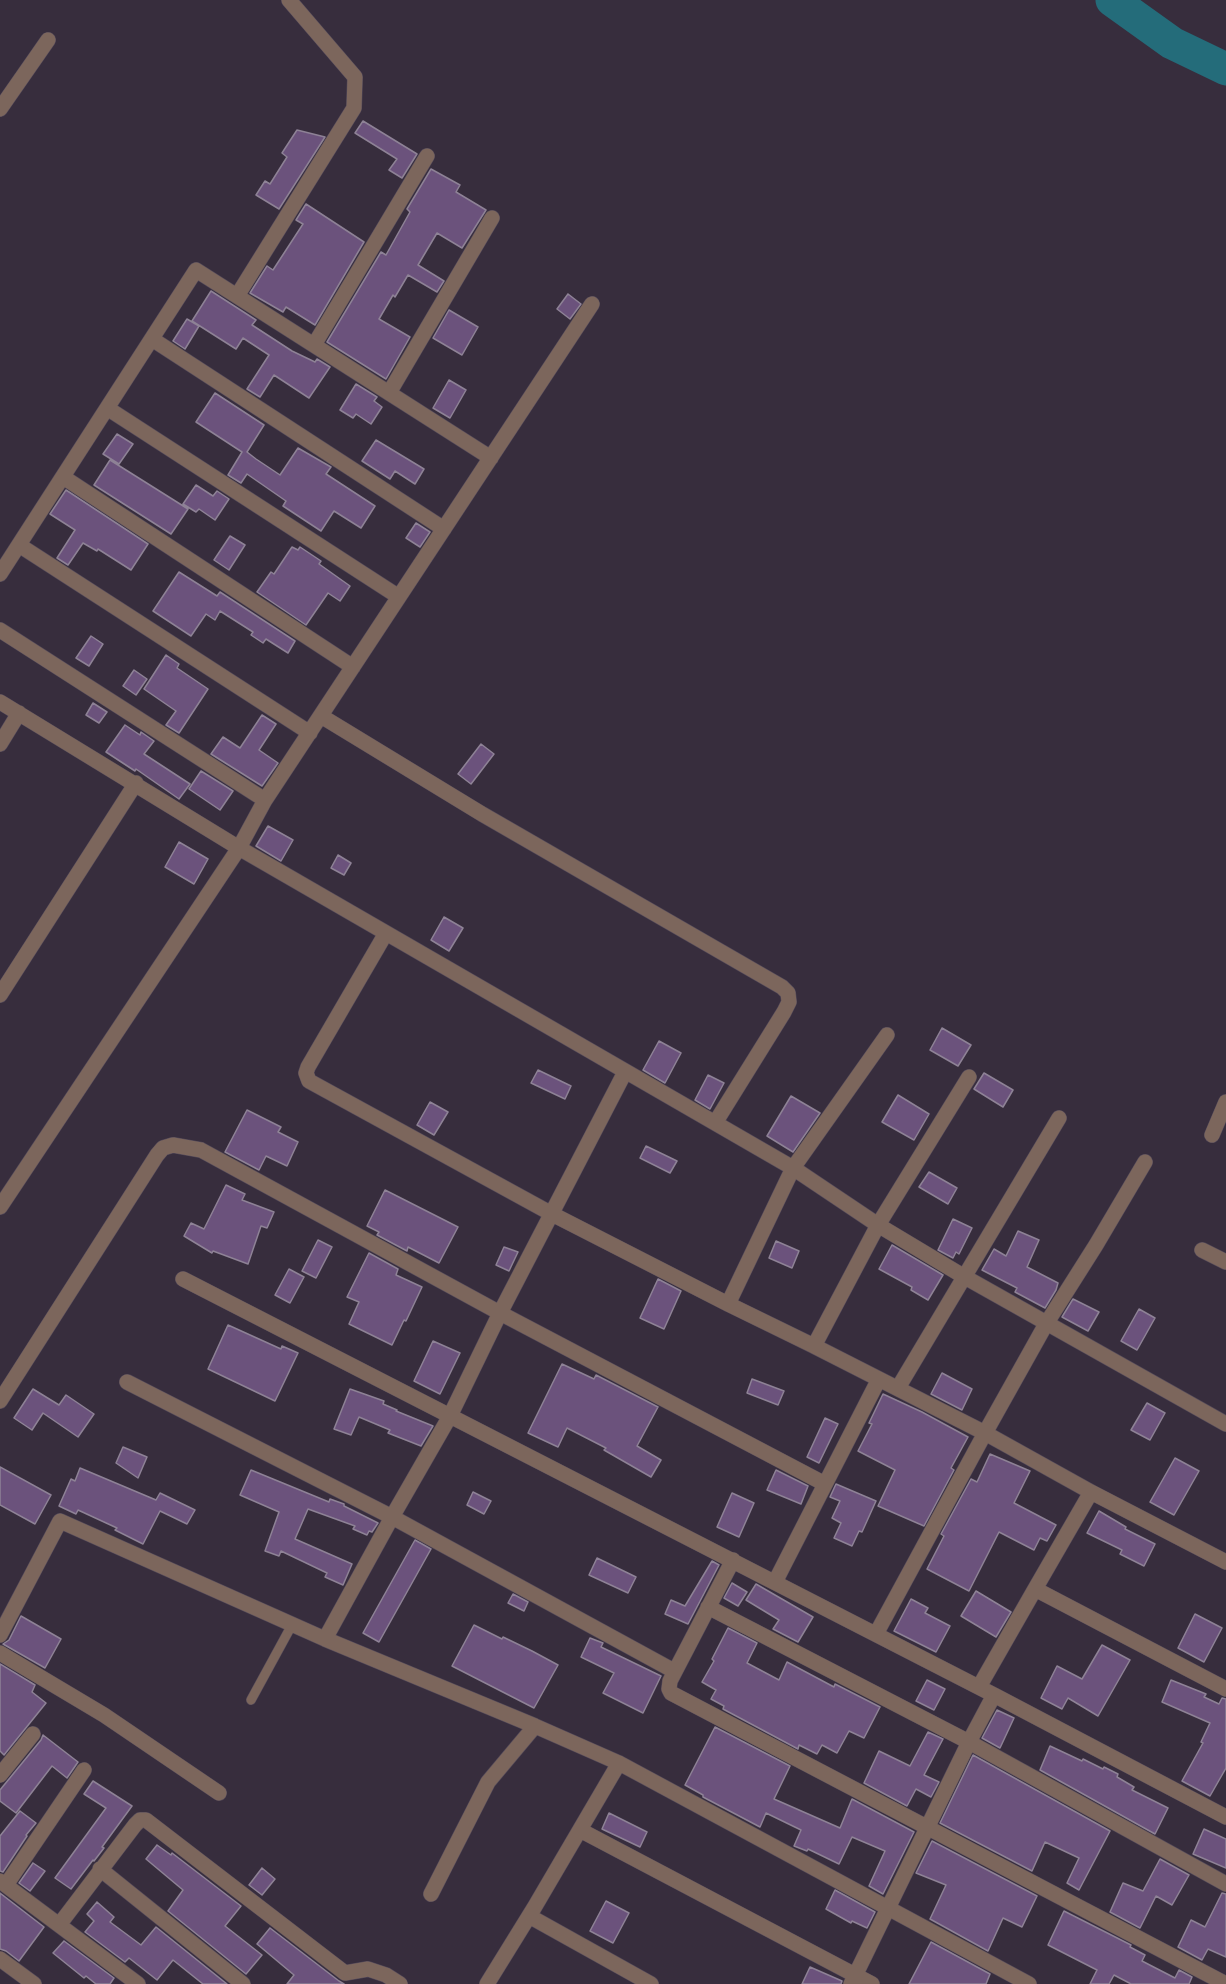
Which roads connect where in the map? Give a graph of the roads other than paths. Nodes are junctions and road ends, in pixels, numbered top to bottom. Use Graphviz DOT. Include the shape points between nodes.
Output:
graph roads {
  1 [pos="289,0"];
  2 [pos="48,40"];
  3 [pos="0,109"];
  4 [pos="427,156"];
  5 [pos="492,218"];
  6 [pos="237,296"];
  7 [pos="592,304"];
  8 [pos="152,339"];
  9 [pos="314,345"];
  10 [pos="389,393"];
  11 [pos="107,408"];
  12 [pos="491,458"];
  13 [pos="63,477"];
  14 [pos="444,529"];
  15 [pos="19,545"];
  16 [pos="0,574"];
  17 [pos="399,597"];
  18 [pos="0,630"];
  19 [pos="353,667"];
  20 [pos="0,702"];
  21 [pos="19,713"];
  22 [pos="321,716"];
  23 [pos="310,733"];
  24 [pos="0,744"];
  25 [pos="136,783"];
  26 [pos="265,800"];
  27 [pos="239,848"];
  28 [pos="386,933"];
  29 [pos="0,995"];
  30 [pos="887,1035"];
  31 [pos="626,1072"];
  32 [pos="969,1077"];
  33 [pos="1226,1102"];
  34 [pos="1059,1118"];
  35 [pos="715,1123"];
  36 [pos="1212,1135"];
  37 [pos="1145,1162"];
  38 [pos="793,1168"];
  39 [pos="0,1207"];
  40 [pos="552,1214"];
  41 [pos="878,1225"];
  42 [pos="1203,1250"];
  43 [pos="1226,1262"];
  44 [pos="963,1276"];
  45 [pos="183,1279"];
  46 [pos="728,1304"];
  47 [pos="500,1313"];
  48 [pos="1046,1324"];
  49 [pos="814,1346"];
  50 [pos="879,1378"];
  51 [pos="127,1382"];
  52 [pos="898,1388"];
  53 [pos="0,1401"];
  54 [pos="450,1416"];
  55 [pos="1226,1424"];
  56 [pos="985,1433"];
  57 [pos="825,1484"];
  58 [pos="1091,1492"];
  59 [pos="392,1517"];
  60 [pos="733,1560"];
  61 [pos="1226,1562"];
  62 [pos="775,1582"];
  63 [pos="1035,1589"];
  64 [pos="708,1607"];
  65 [pos="293,1623"];
  66 [pos="876,1634"];
  67 [pos="0,1635"];
  68 [pos="325,1639"];
  69 [pos="0,1653"];
  70 [pos="674,1671"];
  71 [pos="979,1688"];
  72 [pos="1226,1689"];
  73 [pos="994,1695"];
  74 [pos="251,1700"];
  75 [pos="535,1726"];
  76 [pos="33,1734"];
  77 [pos="969,1742"];
  78 [pos="619,1763"];
  79 [pos="84,1770"];
  80 [pos="0,1775"];
  81 [pos="219,1793"];
  82 [pos="1226,1817"];
  83 [pos="926,1826"];
  84 [pos="580,1830"];
  85 [pos="100,1869"];
  86 [pos="3,1883"];
  87 [pos="1226,1884"];
  88 [pos="431,1894"];
  89 [pos="887,1906"];
  90 [pos="529,1916"];
  91 [pos="59,1925"];
  92 [pos="0,1959"];
  93 [pos="853,1979"];
  94 [pos="34,1984"];
  95 [pos="138,1984"];
  96 [pos="243,1984"];
  97 [pos="400,1984"];
  98 [pos="487,1984"];
  99 [pos="651,1984"];
  100 [pos="872,1984"];
  101 [pos="1029,1984"];
  102 [pos="1226,1984"];
  1 -- 6 [label="street" via="355,77 354,108"];
  2 -- 3 [label="street"];
  4 -- 9 [label="street"];
  5 -- 10 [label="street"];
  6 -- 8 [label="street" via="196,270"];
  6 -- 9 [label="street"];
  7 -- 12 [label="street"];
  8 -- 11 [label="street"];
  8 -- 14 [label="street"];
  9 -- 10 [label="street"];
  10 -- 12 [label="street"];
  11 -- 13 [label="street"];
  11 -- 17 [label="street"];
  12 -- 14 [label="street"];
  13 -- 15 [label="street"];
  13 -- 19 [label="street"];
  14 -- 17 [label="street"];
  15 -- 16 [label="street"];
  15 -- 23 [label="street"];
  17 -- 19 [label="street"];
  18 -- 26 [label="street"];
  19 -- 22 [label="street"];
  20 -- 21 [label="street"];
  21 -- 24 [label="street"];
  21 -- 25 [label="street"];
  22 -- 23 [label="street"];
  22 -- 35 [label="street" via="788,993 784,1012"];
  23 -- 26 [label="street"];
  25 -- 27 [label="street"];
  25 -- 29 [label="street"];
  26 -- 27 [label="street"];
  27 -- 28 [label="street"];
  27 -- 39 [label="street"];
  28 -- 31 [label="street"];
  28 -- 40 [label="street" via="308,1067 307,1078 313,1085"];
  30 -- 38 [label="street"];
  31 -- 35 [label="street"];
  31 -- 40 [label="street"];
  32 -- 41 [label="street"];
  33 -- 36 [label="street"];
  34 -- 44 [label="street"];
  35 -- 38 [label="street"];
  37 -- 48 [label="street"];
  38 -- 41 [label="street"];
  38 -- 46 [label="street"];
  40 -- 46 [label="street"];
  40 -- 47 [label="street"];
  41 -- 44 [label="street"];
  41 -- 49 [label="street"];
  42 -- 43 [label="street"];
  44 -- 48 [label="street"];
  44 -- 52 [label="street"];
  45 -- 54 [label="street"];
  46 -- 49 [label="street"];
  47 -- 53 [label="street" via="201,1150 173,1146 163,1148 157,1155"];
  47 -- 54 [label="street"];
  47 -- 57 [label="street"];
  48 -- 55 [label="street"];
  48 -- 56 [label="street"];
  49 -- 50 [label="street"];
  50 -- 52 [label="street"];
  50 -- 57 [label="street"];
  51 -- 59 [label="street"];
  52 -- 56 [label="street"];
  54 -- 59 [label="street"];
  54 -- 60 [label="street"];
  56 -- 58 [label="street"];
  56 -- 66 [label="street"];
  57 -- 62 [label="street"];
  58 -- 61 [label="street"];
  58 -- 63 [label="street"];
  59 -- 68 [label="street"];
  59 -- 70 [label="street"];
  60 -- 62 [label="street"];
  60 -- 64 [label="street"];
  62 -- 66 [label="street"];
  63 -- 71 [label="street"];
  63 -- 72 [label="street"];
  64 -- 70 [label="street"];
  64 -- 77 [label="street"];
  65 -- 67 [label="street" via="60,1521"];
  65 -- 68 [label="street"];
  65 -- 74 [label="lane"];
  66 -- 71 [label="street"];
  68 -- 75 [label="street"];
  69 -- 81 [label="street" via="104,1714"];
  70 -- 83 [label="street" via="669,1684 671,1693"];
  71 -- 73 [label="street"];
  73 -- 77 [label="street"];
  73 -- 82 [label="street"];
  75 -- 78 [label="street"];
  75 -- 88 [label="street" via="488,1782"];
  76 -- 80 [label="street"];
  77 -- 83 [label="street"];
  77 -- 87 [label="street"];
  78 -- 84 [label="street"];
  78 -- 89 [label="street"];
  79 -- 86 [label="street"];
  83 -- 89 [label="street"];
  83 -- 102 [label="street"];
  84 -- 90 [label="street"];
  84 -- 93 [label="street"];
  85 -- 91 [label="street"];
  85 -- 96 [label="street"];
  85 -- 97 [label="street" via="135,1824 146,1820 345,1973 368,1969"];
  86 -- 91 [label="street"];
  89 -- 93 [label="street"];
  89 -- 101 [label="street"];
  90 -- 98 [label="street"];
  90 -- 99 [label="street"];
  91 -- 95 [label="street"];
  92 -- 94 [label="street"];
  93 -- 100 [label="street"];
}
